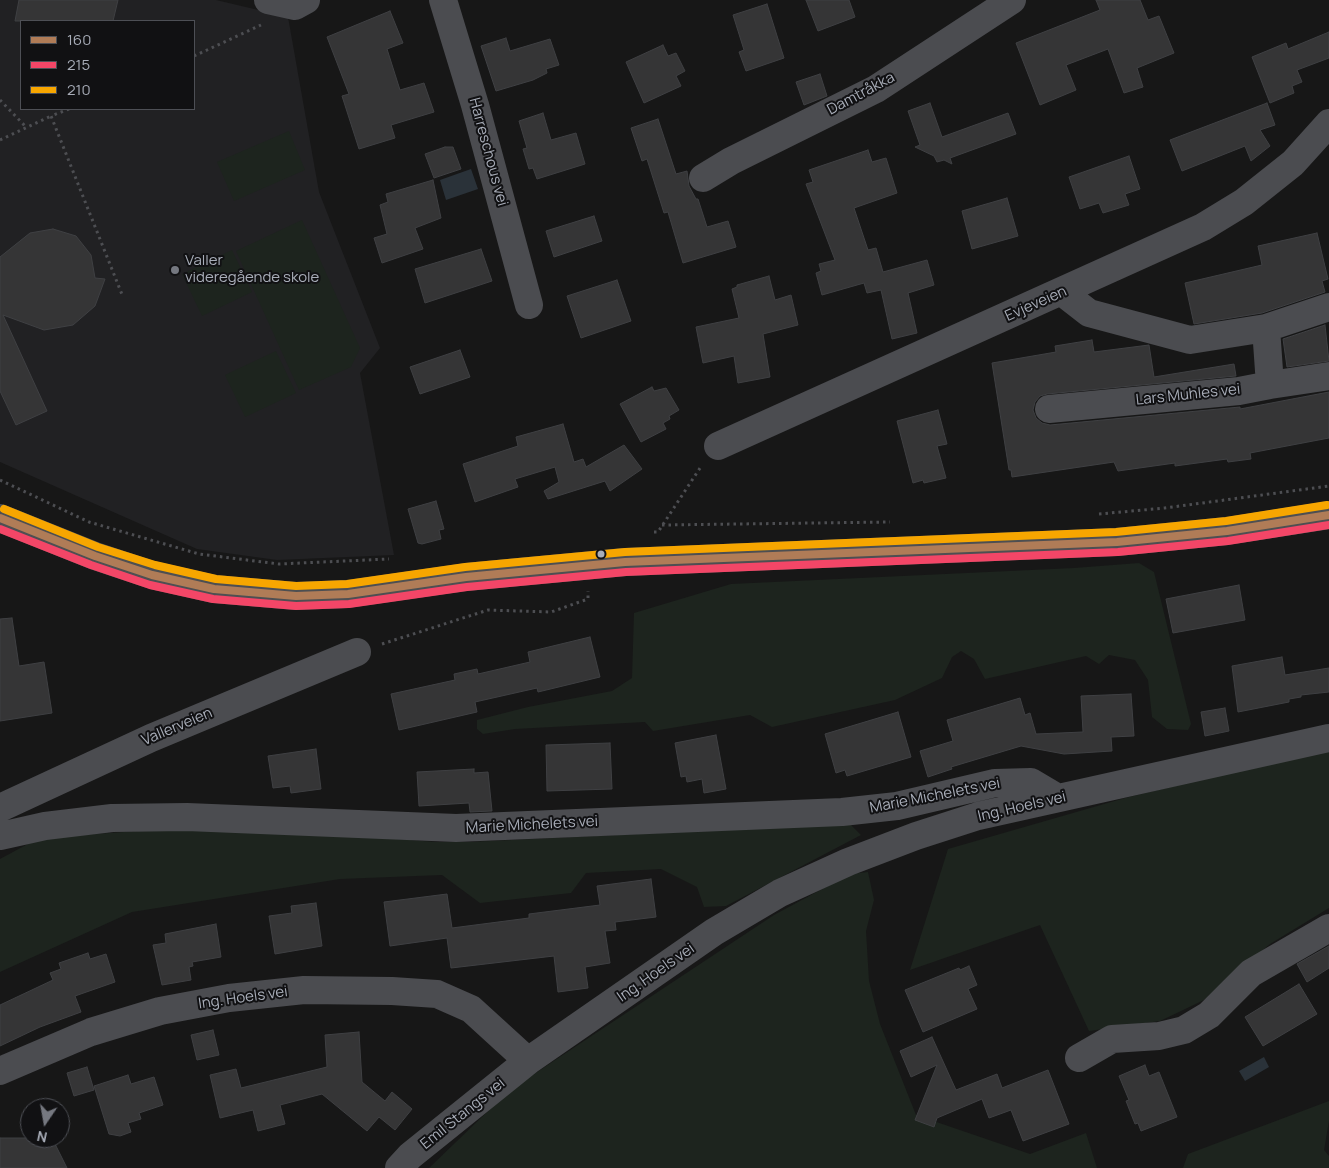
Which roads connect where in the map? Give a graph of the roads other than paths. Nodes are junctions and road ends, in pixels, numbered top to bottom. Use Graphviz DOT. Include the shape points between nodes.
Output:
graph roads {
  1 [pos="268,0"];
  2 [pos="443,0"];
  3 [pos="1012,0"];
  4 [pos="301,3"];
  5 [pos="1329,123"];
  6 [pos="703,178"];
  7 [pos="1062,292"];
  8 [pos="529,306"];
  9 [pos="1329,307"];
  10 [pos="1266,328"];
  11 [pos="1329,376"];
  12 [pos="1270,385"];
  13 [pos="1049,409"];
  14 [pos="718,446"];
  15 [pos="1329,515"];
  16 [pos="0,518"];
  17 [pos="357,652"];
  18 [pos="1329,738"];
  19 [pos="1058,798"];
  20 [pos="0,808"];
  21 [pos="0,836"];
  22 [pos="1329,928"];
  23 [pos="1079,1058"];
  24 [pos="528,1061"];
  25 [pos="0,1071"];
  26 [pos="399,1168"];
  1 -- 4 [label="street"];
  2 -- 8 [label="street, Harreschous vei"];
  3 -- 6 [label="street, Damtråkka" via="876,89 732,160"];
  5 -- 7 [label="street, Evjeveien" via="1293,163 1244,202 1204,227"];
  7 -- 10 [label="street" via="1089,313 1190,340"];
  7 -- 14 [label="street, Evjeveien"];
  9 -- 10 [label="street"];
  10 -- 12 [label="street"];
  11 -- 12 [label="street, Lars Muhles vei"];
  12 -- 13 [label="street, Lars Muhles vei" via="1240,391"];
  15 -- 16 [label="main road" via="1226,531 1117,542 625,562 348,594 296,596 214,589 152,575 86,553"];
  17 -- 20 [label="street, Vallerveien" via="151,738"];
  18 -- 19 [label="street, Ing. Hoels vei"];
  19 -- 21 [label="street, Marie Michelets vei" via="1031,782 994,783 897,806 842,812 456,828 187,816 112,818 45,826"];
  19 -- 24 [label="street, Ing. Hoels vei" via="978,816 916,836 780,893 714,932"];
  22 -- 23 [label="street" via="1251,973 1209,1015 1184,1030 1160,1036 1112,1039"];
  24 -- 25 [label="street, Ing. Hoels vei" via="471,1009 438,994 304,990 229,998 160,1011 91,1032"];
  24 -- 26 [label="street, Emil Stangs vei"];
}
